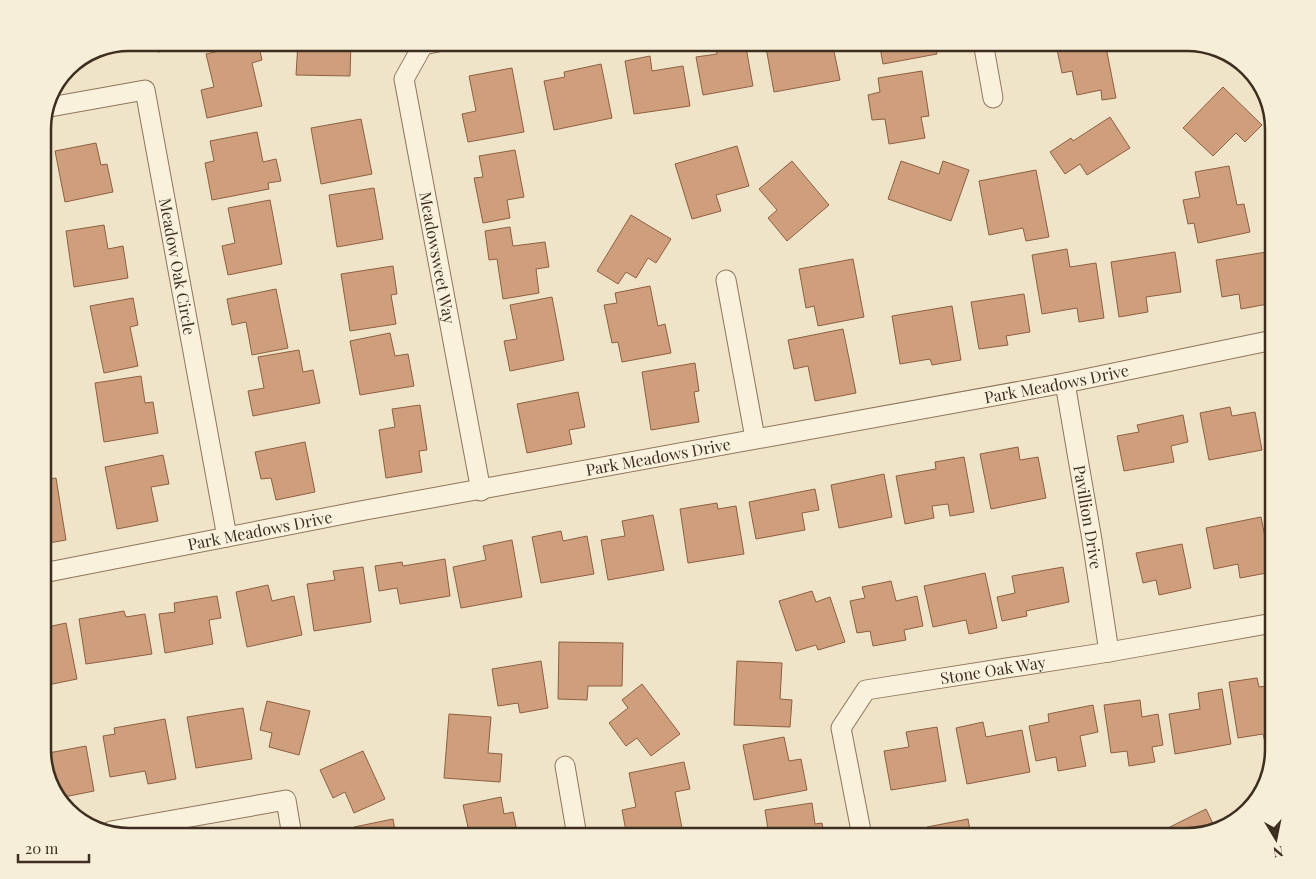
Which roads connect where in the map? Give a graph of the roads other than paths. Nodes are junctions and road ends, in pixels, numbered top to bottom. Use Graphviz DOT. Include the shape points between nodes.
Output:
graph roads {
  1 [pos="420,51"];
  2 [pos="985,51"];
  3 [pos="993,98"];
  4 [pos="55,106"];
  5 [pos="726,280"];
  6 [pos="1265,342"];
  7 [pos="1065,383"];
  8 [pos="755,438"];
  9 [pos="480,491"];
  10 [pos="227,537"];
  11 [pos="51,571"];
  12 [pos="1265,625"];
  13 [pos="1109,652"];
  14 [pos="565,766"];
  15 [pos="128,828"];
  16 [pos="291,828"];
  17 [pos="576,828"];
  18 [pos="860,828"];
  1 -- 9 [label="street, Meadowsweet Way" via="404,79"];
  2 -- 3 [label="street"];
  4 -- 10 [label="street, Meadow Oak Circle" via="145,90"];
  5 -- 8 [label="street"];
  6 -- 7 [label="street, Park Meadows Drive"];
  7 -- 8 [label="street, Park Meadows Drive"];
  7 -- 13 [label="street, Pavillion Drive"];
  8 -- 9 [label="street, Park Meadows Drive"];
  9 -- 10 [label="street, Park Meadows Drive"];
  10 -- 11 [label="street, Park Meadows Drive"];
  12 -- 13 [label="street, Stone Oak Way"];
  13 -- 18 [label="street, Stone Oak Way" via="866,690 841,728"];
  14 -- 17 [label="street"];
  15 -- 16 [label="street" via="286,800"];
}
